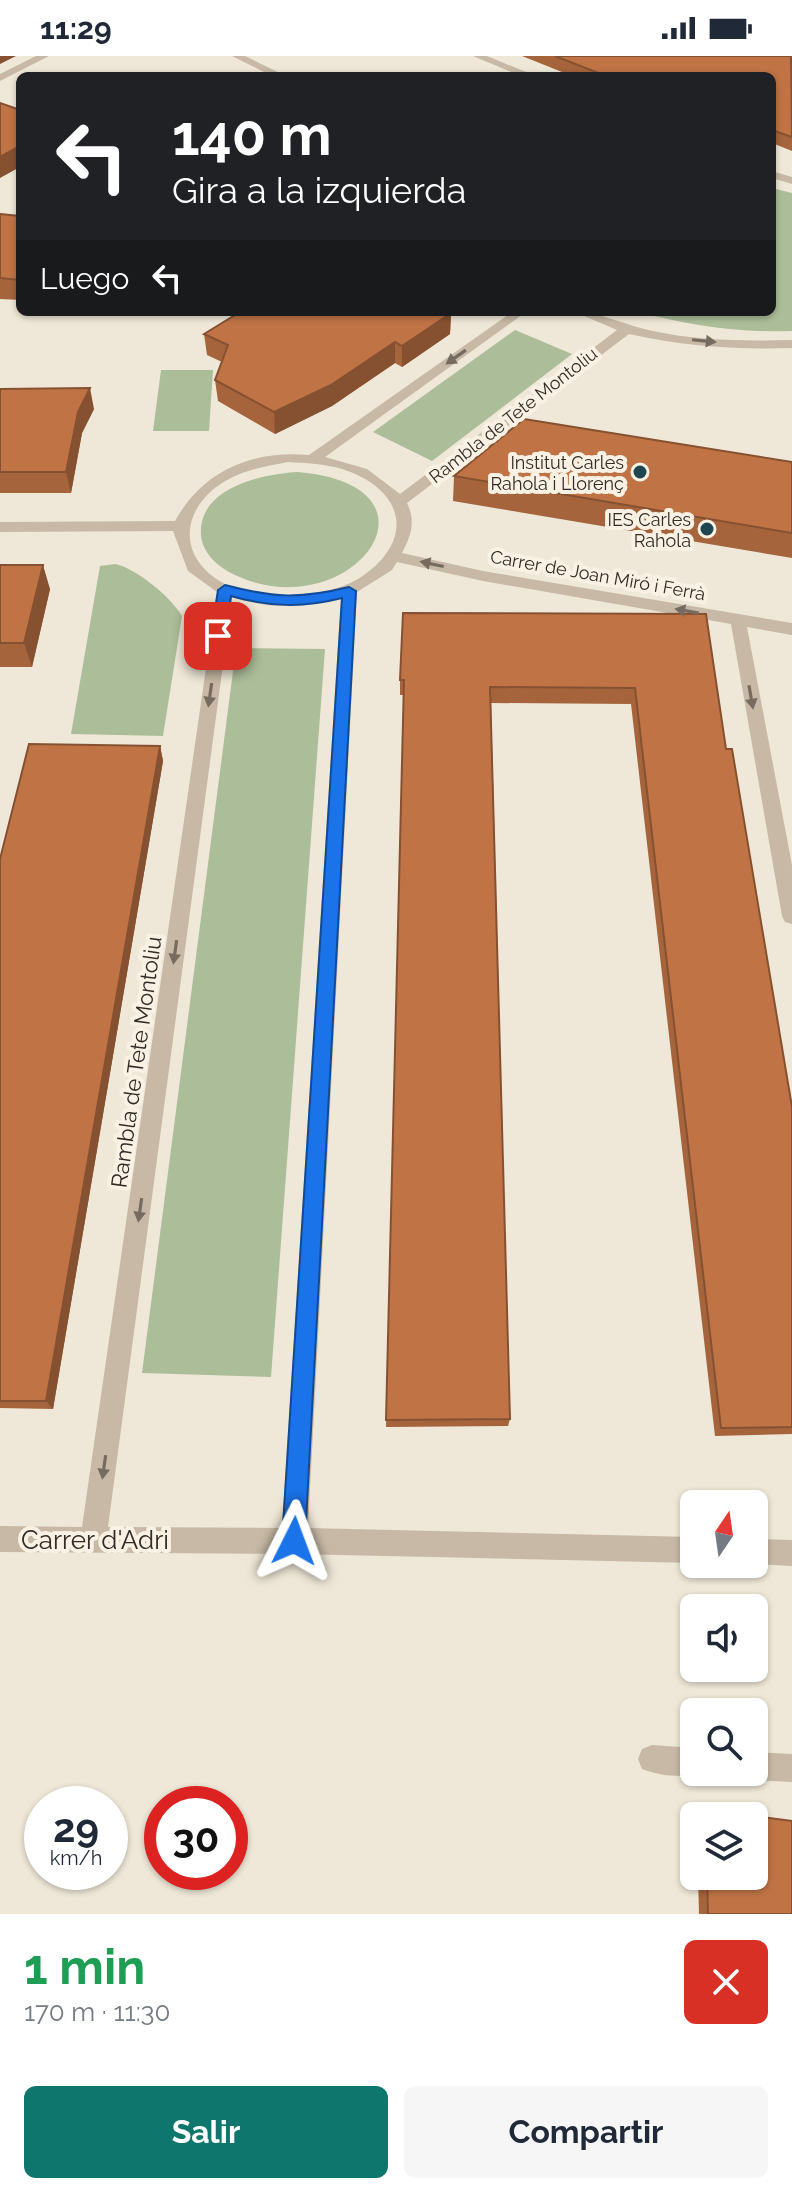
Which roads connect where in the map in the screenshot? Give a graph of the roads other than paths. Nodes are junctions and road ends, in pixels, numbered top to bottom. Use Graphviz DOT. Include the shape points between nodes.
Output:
graph roads {
  1 [pos="44,56"];
  2 [pos="237,56"];
  3 [pos="478,56"];
  4 [pos="272,72"];
  5 [pos="520,72"];
  6 [pos="0,78"];
  7 [pos="514,316"];
  8 [pos="592,316"];
  9 [pos="627,329"];
  10 [pos="792,344"];
  11 [pos="314,458"];
  12 [pos="400,501"];
  13 [pos="180,526"];
  14 [pos="0,527"];
  15 [pos="397,557"];
  16 [pos="225,590"];
  17 [pos="349,591"];
  18 [pos="738,620"];
  19 [pos="792,629"];
  20 [pos="792,916"];
  21 [pos="0,1539"];
  22 [pos="93,1540"];
  23 [pos="294,1541"];
  24 [pos="680,1550"];
  25 [pos="768,1552"];
  26 [pos="792,1553"];
  27 [pos="652,1759"];
  28 [pos="680,1761"];
  29 [pos="768,1767"];
  30 [pos="792,1768"];
  1 -- 6 [label="street"];
  2 -- 4 [label="street"];
  3 -- 5 [label="street"];
  7 -- 11 [label="street, one-way"];
  8 -- 9 [label="street"];
  9 -- 10 [label="street, one-way" via="705,342"];
  9 -- 12 [label="street, Rambla de Tete Montoliu"];
  11 -- 12 [label="street" via="380,481"];
  11 -- 13 [label="street" via="252,464 220,476 195,496"];
  12 -- 15 [label="street" via="407,522"];
  13 -- 14 [label="street"];
  13 -- 16 [label="street" via="183,551 195,570"];
  15 -- 17 [label="street" via="381,574"];
  18 -- 15 [label="street, Carrer de Joan Miró i Ferrà, one-way"];
  16 -- 17 [label="street" via="261,600 298,601"];
  16 -- 22 [label="street, Rambla de Tete Montoliu, one-way"];
  17 -- 23 [label="street"];
  18 -- 19 [label="street, Carrer de Joan Miró i Ferrà"];
  18 -- 20 [label="street, one-way"];
  21 -- 22 [label="street, Carrer d'Adri"];
  22 -- 23 [label="street, Carrer d'Adri"];
  23 -- 24 [label="street, Carrer d'Adri"];
  25 -- 26 [label="street"];
  27 -- 28 [label="street"];
  29 -- 30 [label="street"];
}
